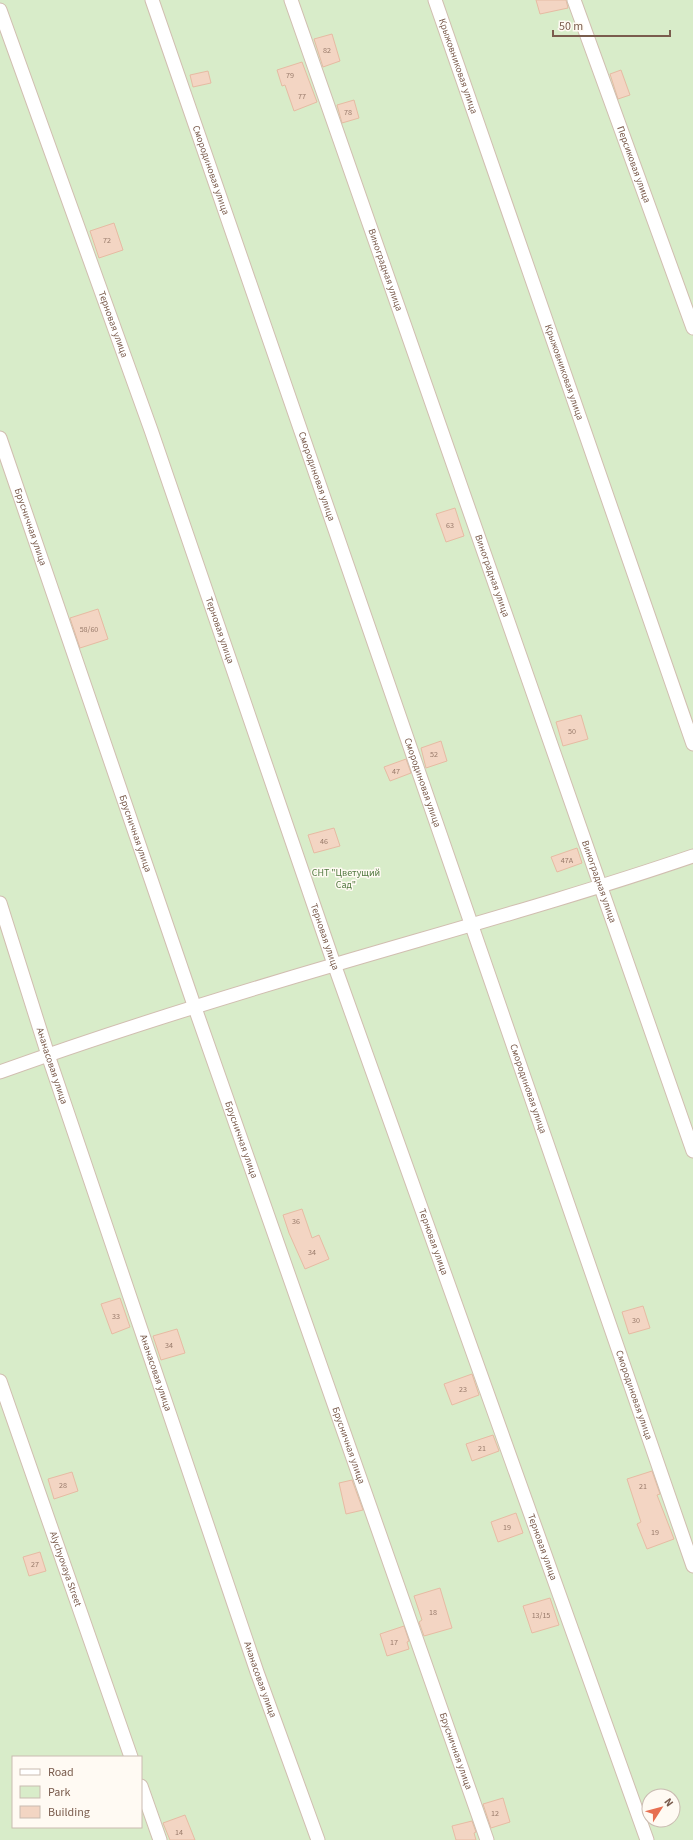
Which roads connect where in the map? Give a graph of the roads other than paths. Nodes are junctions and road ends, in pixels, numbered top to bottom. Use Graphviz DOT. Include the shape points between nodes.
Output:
graph roads {
  1 [pos="152,0"];
  2 [pos="291,0"];
  3 [pos="435,0"];
  4 [pos="574,0"];
  5 [pos="0,10"];
  6 [pos="693,328"];
  7 [pos="0,438"];
  8 [pos="693,744"];
  9 [pos="693,856"];
  10 [pos="601,888"];
  11 [pos="0,903"];
  12 [pos="470,925"];
  13 [pos="334,964"];
  14 [pos="195,1008"];
  15 [pos="48,1054"];
  16 [pos="0,1072"];
  17 [pos="693,1151"];
  18 [pos="0,1381"];
  19 [pos="693,1566"];
  20 [pos="131,1756"];
  21 [pos="142,1789"];
  22 [pos="160,1840"];
  23 [pos="318,1840"];
  24 [pos="487,1840"];
  25 [pos="647,1840"];
  1 -- 12 [label="street, Смородиновая улица"];
  2 -- 10 [label="street, Виноградная улица"];
  3 -- 8 [label="street, Крыжовниковая улица"];
  4 -- 6 [label="street, Персиковая улица"];
  5 -- 13 [label="street, Терновая улица" via="150,430"];
  7 -- 14 [label="street, Брусничная улица"];
  9 -- 10 [label="street"];
  10 -- 12 [label="street"];
  10 -- 17 [label="street, Виноградная улица"];
  11 -- 15 [label="street, Ананасовая улица"];
  12 -- 13 [label="street"];
  12 -- 19 [label="street, Смородиновая улица"];
  13 -- 14 [label="street"];
  13 -- 25 [label="street, Терновая улица"];
  14 -- 15 [label="street"];
  14 -- 24 [label="street, Брусничная улица"];
  15 -- 16 [label="street"];
  15 -- 23 [label="street, Ананасовая улица" via="254,1665"];
  18 -- 20 [label="street, Alychyovaya Street"];
  21 -- 22 [label="street"];
}
